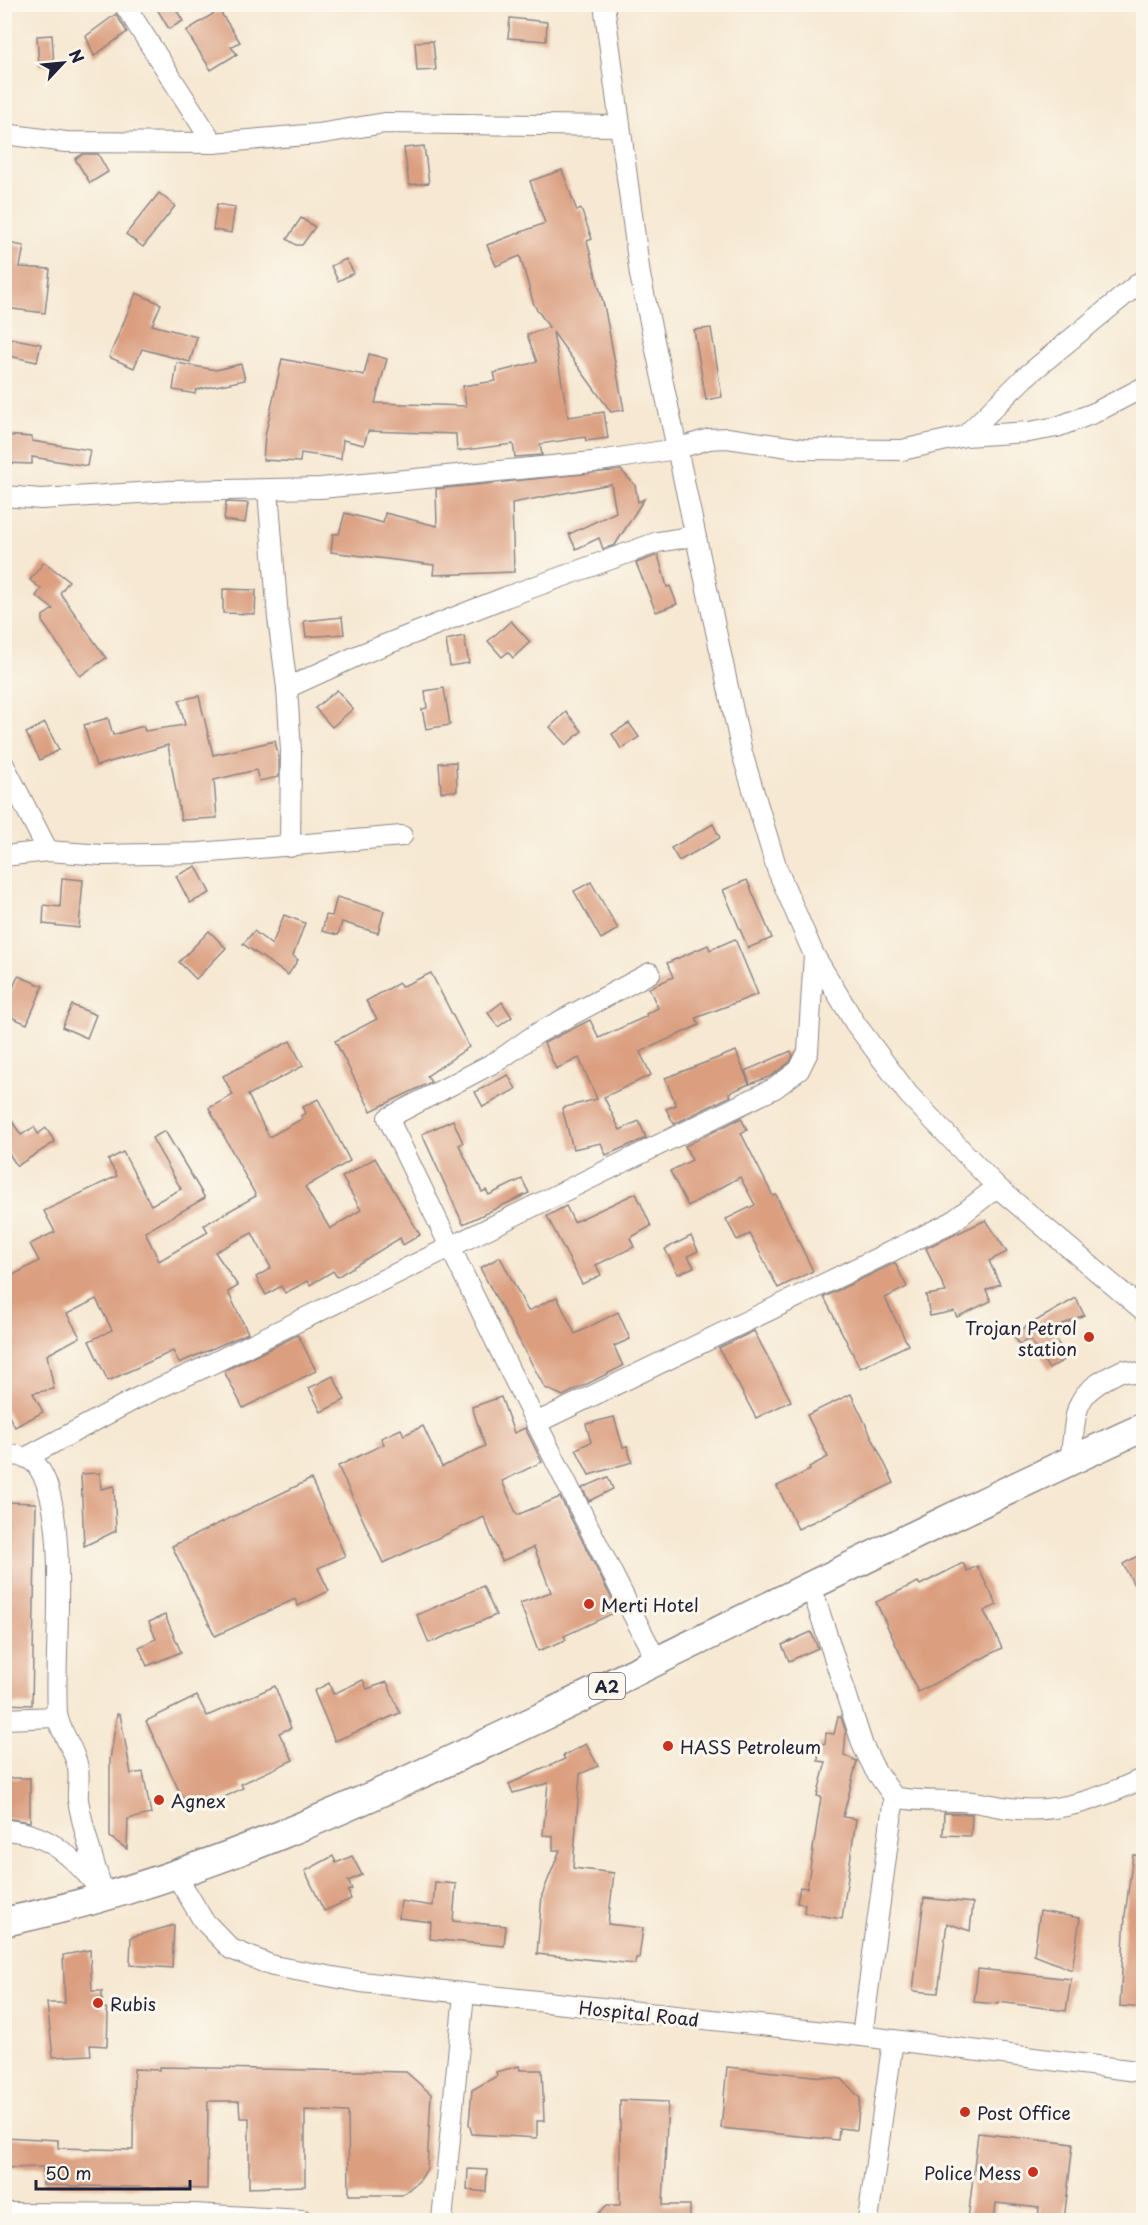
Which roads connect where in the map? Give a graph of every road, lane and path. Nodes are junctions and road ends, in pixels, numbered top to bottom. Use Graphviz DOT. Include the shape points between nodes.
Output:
graph roads {
  1 [pos="124,4"];
  2 [pos="604,4"];
  3 [pos="618,126"];
  4 [pos="4,134"];
  5 [pos="213,143"];
  6 [pos="1143,279"];
  7 [pos="1143,387"];
  8 [pos="965,436"];
  9 [pos="676,449"];
  10 [pos="268,490"];
  11 [pos="4,496"];
  12 [pos="694,536"];
  13 [pos="287,688"];
  14 [pos="4,765"];
  15 [pos="402,836"];
  16 [pos="290,847"];
  17 [pos="48,851"];
  18 [pos="4,856"];
  19 [pos="814,955"];
  20 [pos="650,973"];
  21 [pos="997,1188"];
  22 [pos="448,1246"];
  23 [pos="1143,1311"];
  24 [pos="1143,1376"];
  25 [pos="536,1423"];
  26 [pos="1143,1427"];
  27 [pos="4,1456"];
  28 [pos="27,1457"];
  29 [pos="1070,1461"];
  30 [pos="812,1587"];
  31 [pos="657,1662"];
  32 [pos="57,1717"];
  33 [pos="4,1719"];
  34 [pos="1143,1778"];
  35 [pos="894,1797"];
  36 [pos="4,1830"];
  37 [pos="176,1875"];
  38 [pos="105,1897"];
  39 [pos="4,1922"];
  40 [pos="464,1994"];
  41 [pos="862,2036"];
  42 [pos="893,2040"];
  43 [pos="1143,2072"];
  44 [pos="4,2213"];
  45 [pos="193,2217"];
  46 [pos="66,2218"];
  47 [pos="303,2220"];
  48 [pos="442,2220"];
  49 [pos="868,2220"];
  1 -- 5 [label="street"];
  2 -- 3 [label="street"];
  3 -- 5 [label="street" via="385,123 318,134"];
  3 -- 9 [label="street" via="640,275"];
  4 -- 5 [label="street" via="66,142"];
  6 -- 8 [label="street" via="1024,378"];
  7 -- 8 [label="street" via="1057,427"];
  8 -- 9 [label="street" via="902,450 803,449 727,438"];
  9 -- 10 [label="street" via="593,462 353,486"];
  9 -- 12 [label="street"];
  10 -- 11 [label="street" via="171,491 41,500"];
  10 -- 13 [label="street"];
  12 -- 13 [label="street" via="658,542 506,597"];
  12 -- 19 [label="street" via="742,753 777,869"];
  13 -- 16 [label="street"];
  14 -- 17 [label="street"];
  15 -- 16 [label="street"];
  16 -- 17 [label="street" via="102,855"];
  17 -- 18 [label="street"];
  19 -- 21 [label="street" via="855,1023 908,1094"];
  19 -- 22 [label="street" via="808,1052 799,1070 775,1088"];
  20 -- 22 [label="street" via="536,1034 500,1060 388,1118"];
  21 -- 23 [label="street"];
  21 -- 25 [label="street" via="952,1222"];
  22 -- 25 [label="street"];
  22 -- 28 [label="street" via="137,1398"];
  24 -- 29 [label="street" via="1123,1370 1095,1383 1078,1402"];
  25 -- 31 [label="street"];
  26 -- 29 [label="highway, A2"];
  27 -- 28 [label="street"];
  28 -- 32 [label="street" via="40,1469 50,1495 57,1537"];
  29 -- 30 [label="highway, A2"];
  30 -- 31 [label="highway, A2"];
  30 -- 35 [label="street" via="863,1746"];
  31 -- 37 [label="highway, A2" via="432,1769 279,1836"];
  32 -- 33 [label="street"];
  32 -- 38 [label="street" via="76,1760 82,1820"];
  34 -- 35 [label="street" via="1101,1799 1066,1807 1012,1809 975,1802"];
  35 -- 41 [label="street"];
  36 -- 38 [label="street" via="36,1834 55,1845 78,1863"];
  37 -- 38 [label="highway, A2"];
  37 -- 40 [label="street, Hospital Road" via="203,1920 231,1949 273,1966 361,1982"];
  38 -- 39 [label="highway, A2"];
  40 -- 41 [label="street, Hospital Road"];
  40 -- 48 [label="street"];
  41 -- 42 [label="street, Hospital Road"];
  42 -- 43 [label="street, Hospital Road"];
  42 -- 49 [label="street"];
  44 -- 46 [label="street"];
  45 -- 46 [label="street"];
  45 -- 47 [label="street"];
}
